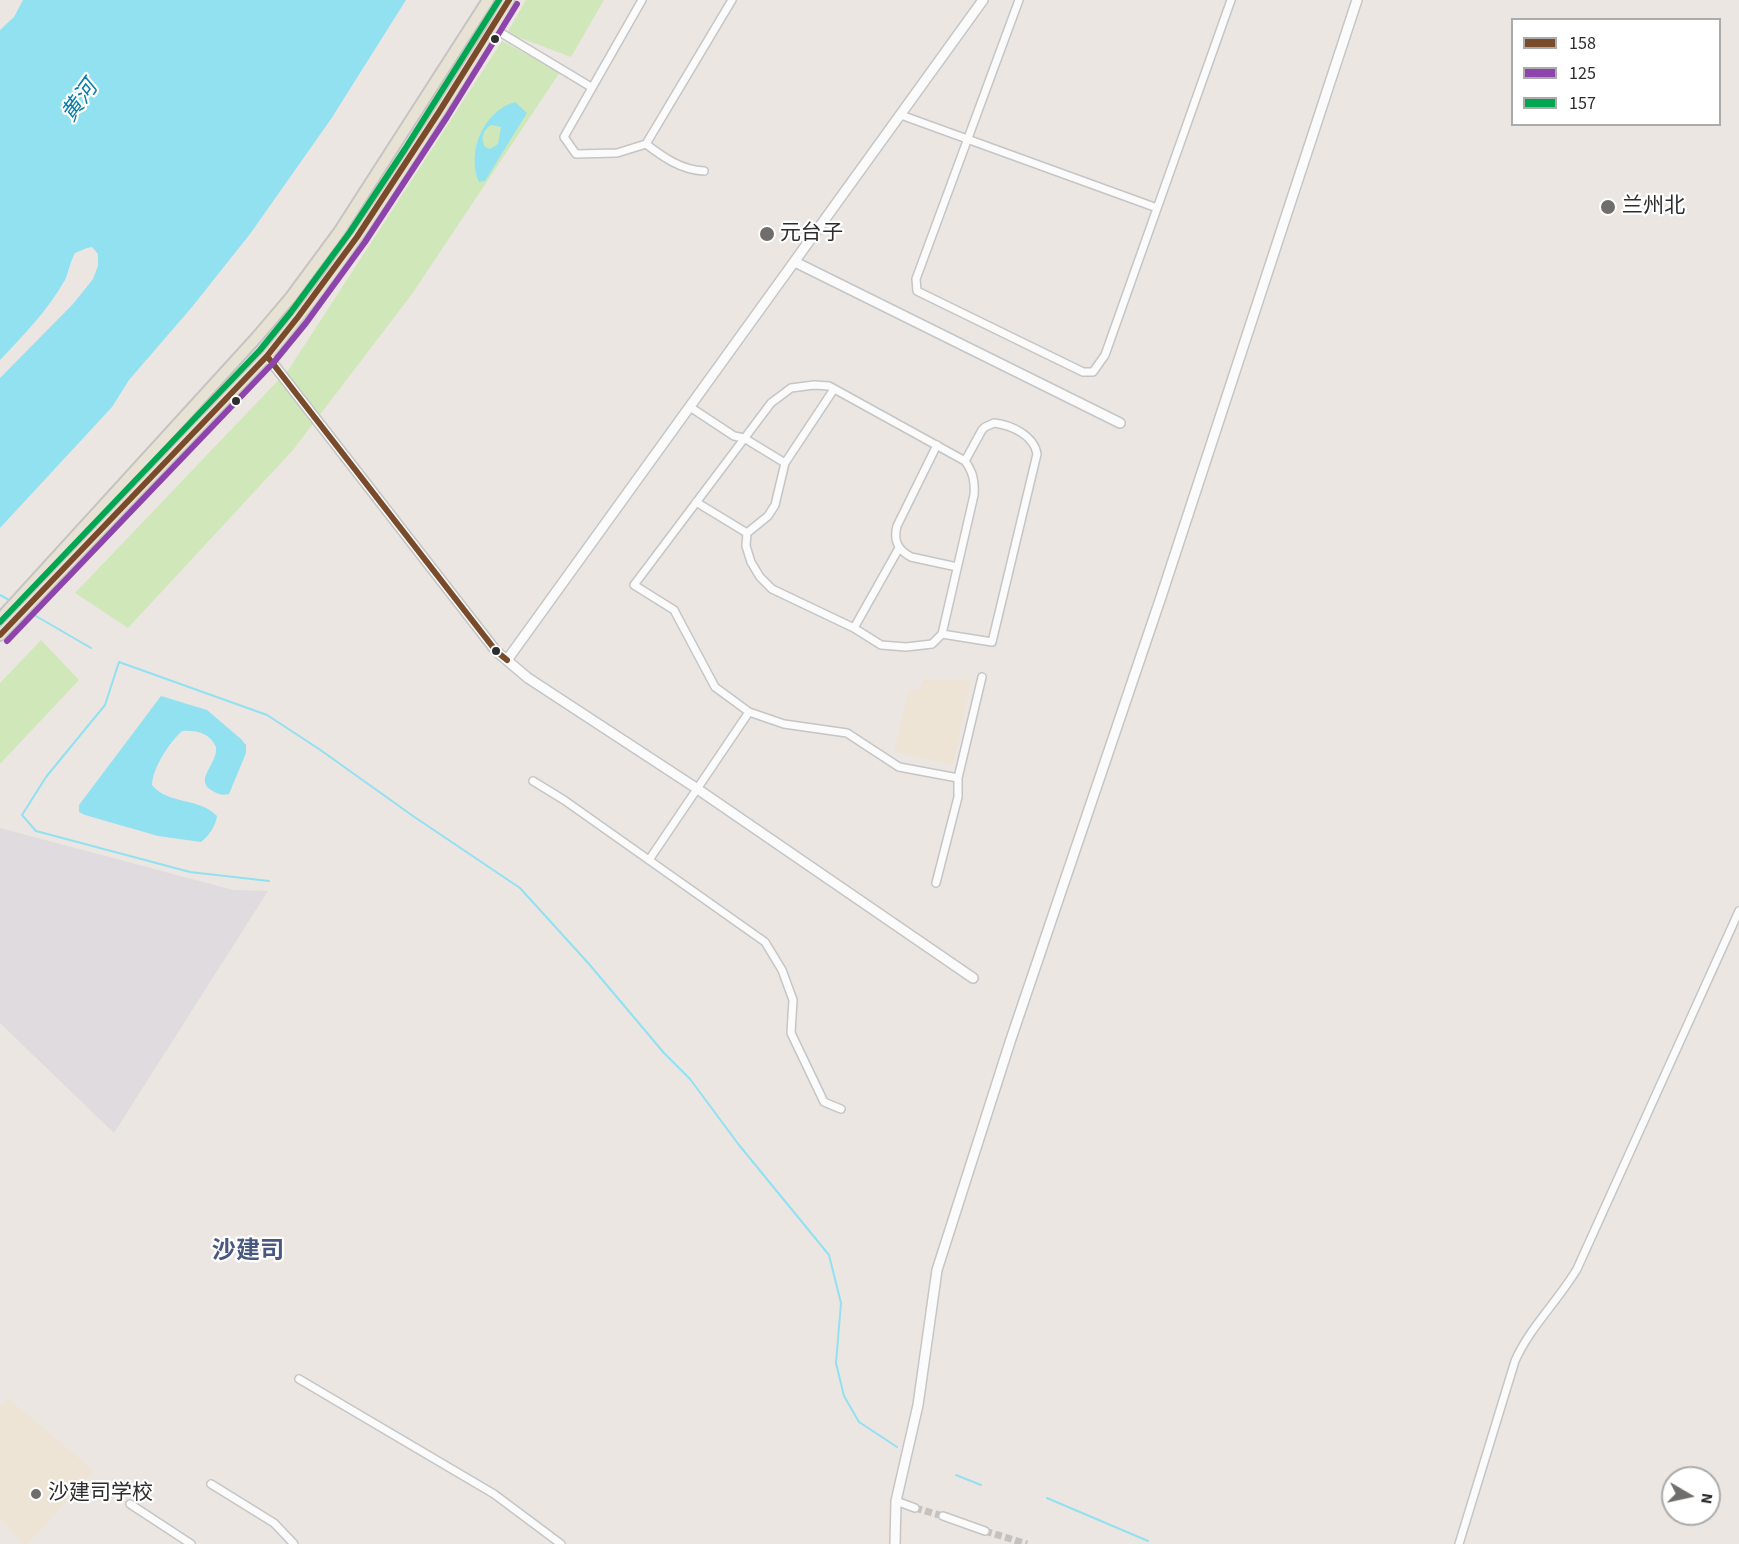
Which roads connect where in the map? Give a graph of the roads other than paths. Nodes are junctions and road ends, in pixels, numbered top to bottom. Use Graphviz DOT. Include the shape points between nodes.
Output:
graph roads {
  1 [pos="488,0"];
  2 [pos="509,0"];
  3 [pos="642,0"];
  4 [pos="732,0"];
  5 [pos="983,0"];
  6 [pos="1019,0"];
  7 [pos="1231,0"];
  8 [pos="1357,0"];
  9 [pos="493,28"];
  10 [pos="591,87"];
  11 [pos="901,115"];
  12 [pos="968,140"];
  13 [pos="646,144"];
  14 [pos="704,171"];
  15 [pos="1157,208"];
  16 [pos="795,262"];
  17 [pos="267,356"];
  18 [pos="834,389"];
  19 [pos="690,407"];
  20 [pos="1120,423"];
  21 [pos="744,438"];
  22 [pos="937,445"];
  23 [pos="965,460"];
  24 [pos="785,463"];
  25 [pos="696,502"];
  26 [pos="747,532"];
  27 [pos="899,548"];
  28 [pos="957,567"];
  29 [pos="1,618"];
  30 [pos="854,628"];
  31 [pos="942,634"];
  32 [pos="0,635"];
  33 [pos="507,660"];
  34 [pos="982,677"];
  35 [pos="749,712"];
  36 [pos="958,778"];
  37 [pos="533,781"];
  38 [pos="696,788"];
  39 [pos="649,860"];
  40 [pos="936,883"];
  41 [pos="1739,911"];
  42 [pos="974,978"];
  43 [pos="841,1109"];
  44 [pos="299,1379"];
  45 [pos="211,1484"];
  46 [pos="896,1501"];
  47 [pos="130,1504"];
  48 [pos="915,1508"];
  49 [pos="943,1516"];
  50 [pos="985,1532"];
  51 [pos="190,1544"];
  52 [pos="294,1544"];
  53 [pos="561,1544"];
  54 [pos="895,1544"];
  55 [pos="1459,1544"];
  1 -- 29 [label="main road" via="339,232 291,297"];
  2 -- 9 [label="main road"];
  3 -- 10 [label="street"];
  4 -- 13 [label="street"];
  5 -- 11 [label="street"];
  6 -- 12 [label="street"];
  7 -- 15 [label="street"];
  8 -- 46 [label="street" via="937,1270 918,1405"];
  9 -- 10 [label="street"];
  9 -- 17 [label="main road" via="357,238"];
  10 -- 13 [label="street" via="564,137 576,154 617,153"];
  11 -- 12 [label="street"];
  11 -- 16 [label="street"];
  12 -- 15 [label="street"];
  12 -- 15 [label="street" via="916,279 917,291 1083,372 1093,372 1105,355"];
  13 -- 14 [label="street" via="691,171"];
  16 -- 19 [label="street"];
  16 -- 20 [label="street"];
  17 -- 32 [label="main road"];
  17 -- 33 [label="street" via="496,651"];
  18 -- 21 [label="street" via="814,385 791,388 771,403"];
  18 -- 22 [label="street"];
  18 -- 24 [label="street"];
  19 -- 21 [label="street" via="734,436"];
  19 -- 33 [label="street"];
  21 -- 24 [label="street"];
  21 -- 25 [label="street"];
  22 -- 23 [label="street"];
  22 -- 27 [label="street" via="897,526"];
  23 -- 28 [label="street" via="975,483"];
  23 -- 31 [label="street" via="985,426 994,423 1028,437 1037,454 992,642"];
  24 -- 26 [label="street" via="775,505 768,516"];
  25 -- 26 [label="street"];
  25 -- 35 [label="street" via="634,585 674,610 715,687"];
  26 -- 30 [label="street" via="751,562 772,589"];
  27 -- 28 [label="street" via="911,557"];
  27 -- 30 [label="street"];
  28 -- 31 [label="street"];
  30 -- 31 [label="street" via="881,645 906,647 932,644"];
  33 -- 38 [label="street" via="528,678"];
  34 -- 36 [label="street"];
  35 -- 36 [label="street" via="784,724 848,733 899,767"];
  35 -- 38 [label="street"];
  36 -- 40 [label="street" via="958,797"];
  37 -- 39 [label="street"];
  38 -- 39 [label="street"];
  38 -- 42 [label="street"];
  39 -- 43 [label="street" via="765,942 782,970 793,1000 791,1034 824,1102"];
  41 -- 55 [label="street" via="1577,1269 1522,1344"];
  44 -- 53 [label="street" via="494,1494"];
  45 -- 52 [label="street" via="274,1523"];
  46 -- 48 [label="street"];
  46 -- 54 [label="street"];
  47 -- 51 [label="street"];
  49 -- 50 [label="street"];
}
